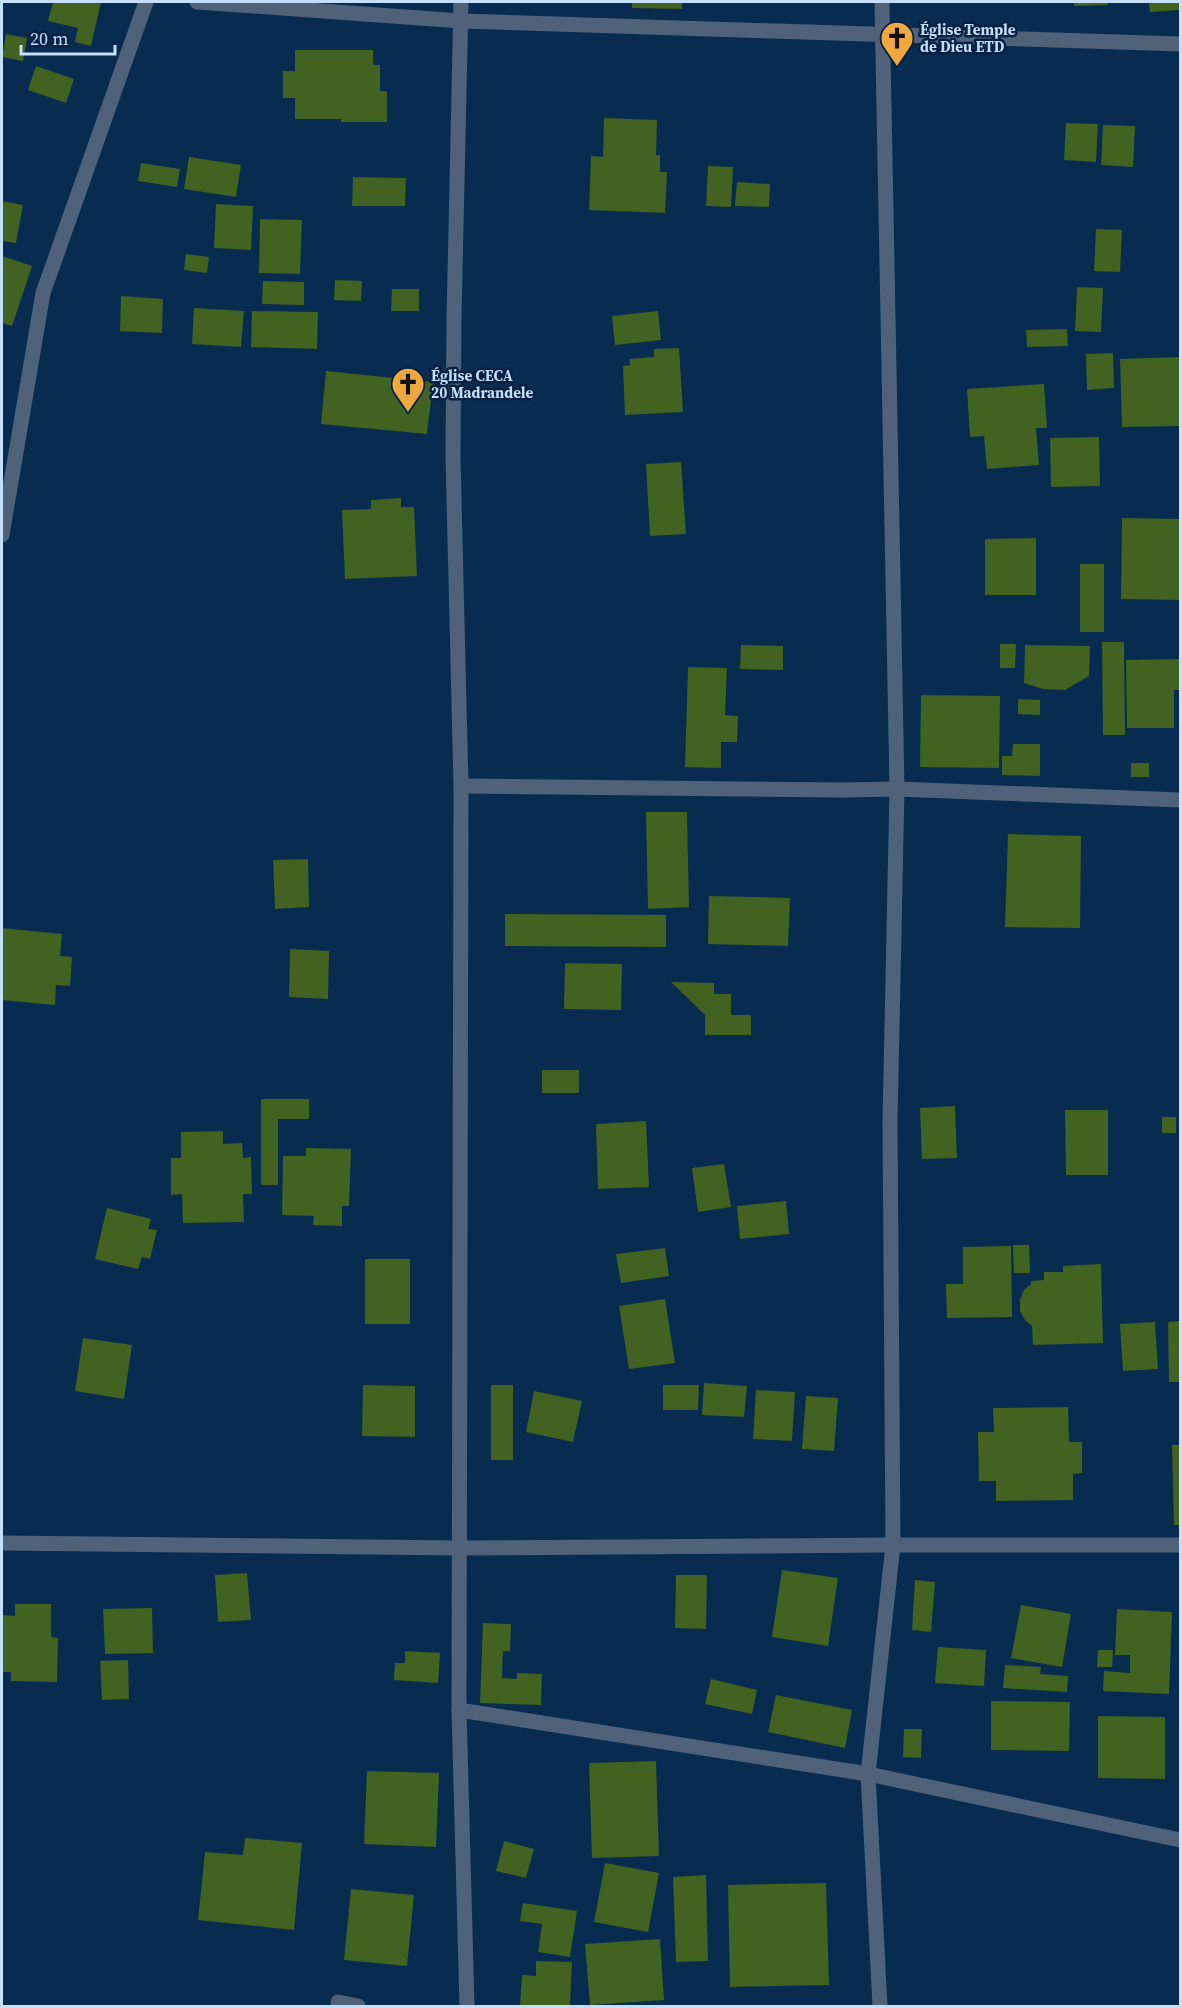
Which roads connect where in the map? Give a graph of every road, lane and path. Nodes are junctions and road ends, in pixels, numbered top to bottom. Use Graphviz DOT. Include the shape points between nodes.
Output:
graph roads {
  1 [pos="146,2"];
  2 [pos="197,2"];
  3 [pos="461,2"];
  4 [pos="882,2"];
  5 [pos="461,21"];
  6 [pos="882,33"];
  7 [pos="1180,44"];
  8 [pos="2,535"];
  9 [pos="461,786"];
  10 [pos="897,789"];
  11 [pos="1180,800"];
  12 [pos="2,1543"];
  13 [pos="893,1545"];
  14 [pos="1180,1545"];
  15 [pos="460,1548"];
  16 [pos="459,1710"];
  17 [pos="868,1774"];
  18 [pos="1180,1840"];
  19 [pos="338,2002"];
  20 [pos="358,2007"];
  21 [pos="467,2007"];
  22 [pos="880,2007"];
  1 -- 8 [label="street" via="43,293"];
  2 -- 5 [label="street"];
  3 -- 5 [label="street"];
  4 -- 6 [label="street"];
  5 -- 6 [label="street"];
  5 -- 9 [label="street" via="453,457"];
  6 -- 7 [label="street"];
  6 -- 10 [label="street"];
  9 -- 10 [label="street"];
  9 -- 15 [label="street"];
  10 -- 11 [label="street"];
  10 -- 13 [label="street" via="890,1121"];
  12 -- 15 [label="street"];
  13 -- 14 [label="street"];
  13 -- 15 [label="street"];
  13 -- 17 [label="street"];
  15 -- 16 [label="street"];
  16 -- 17 [label="street"];
  16 -- 21 [label="street"];
  17 -- 18 [label="street"];
  17 -- 22 [label="street"];
  19 -- 20 [label="street"];
}
